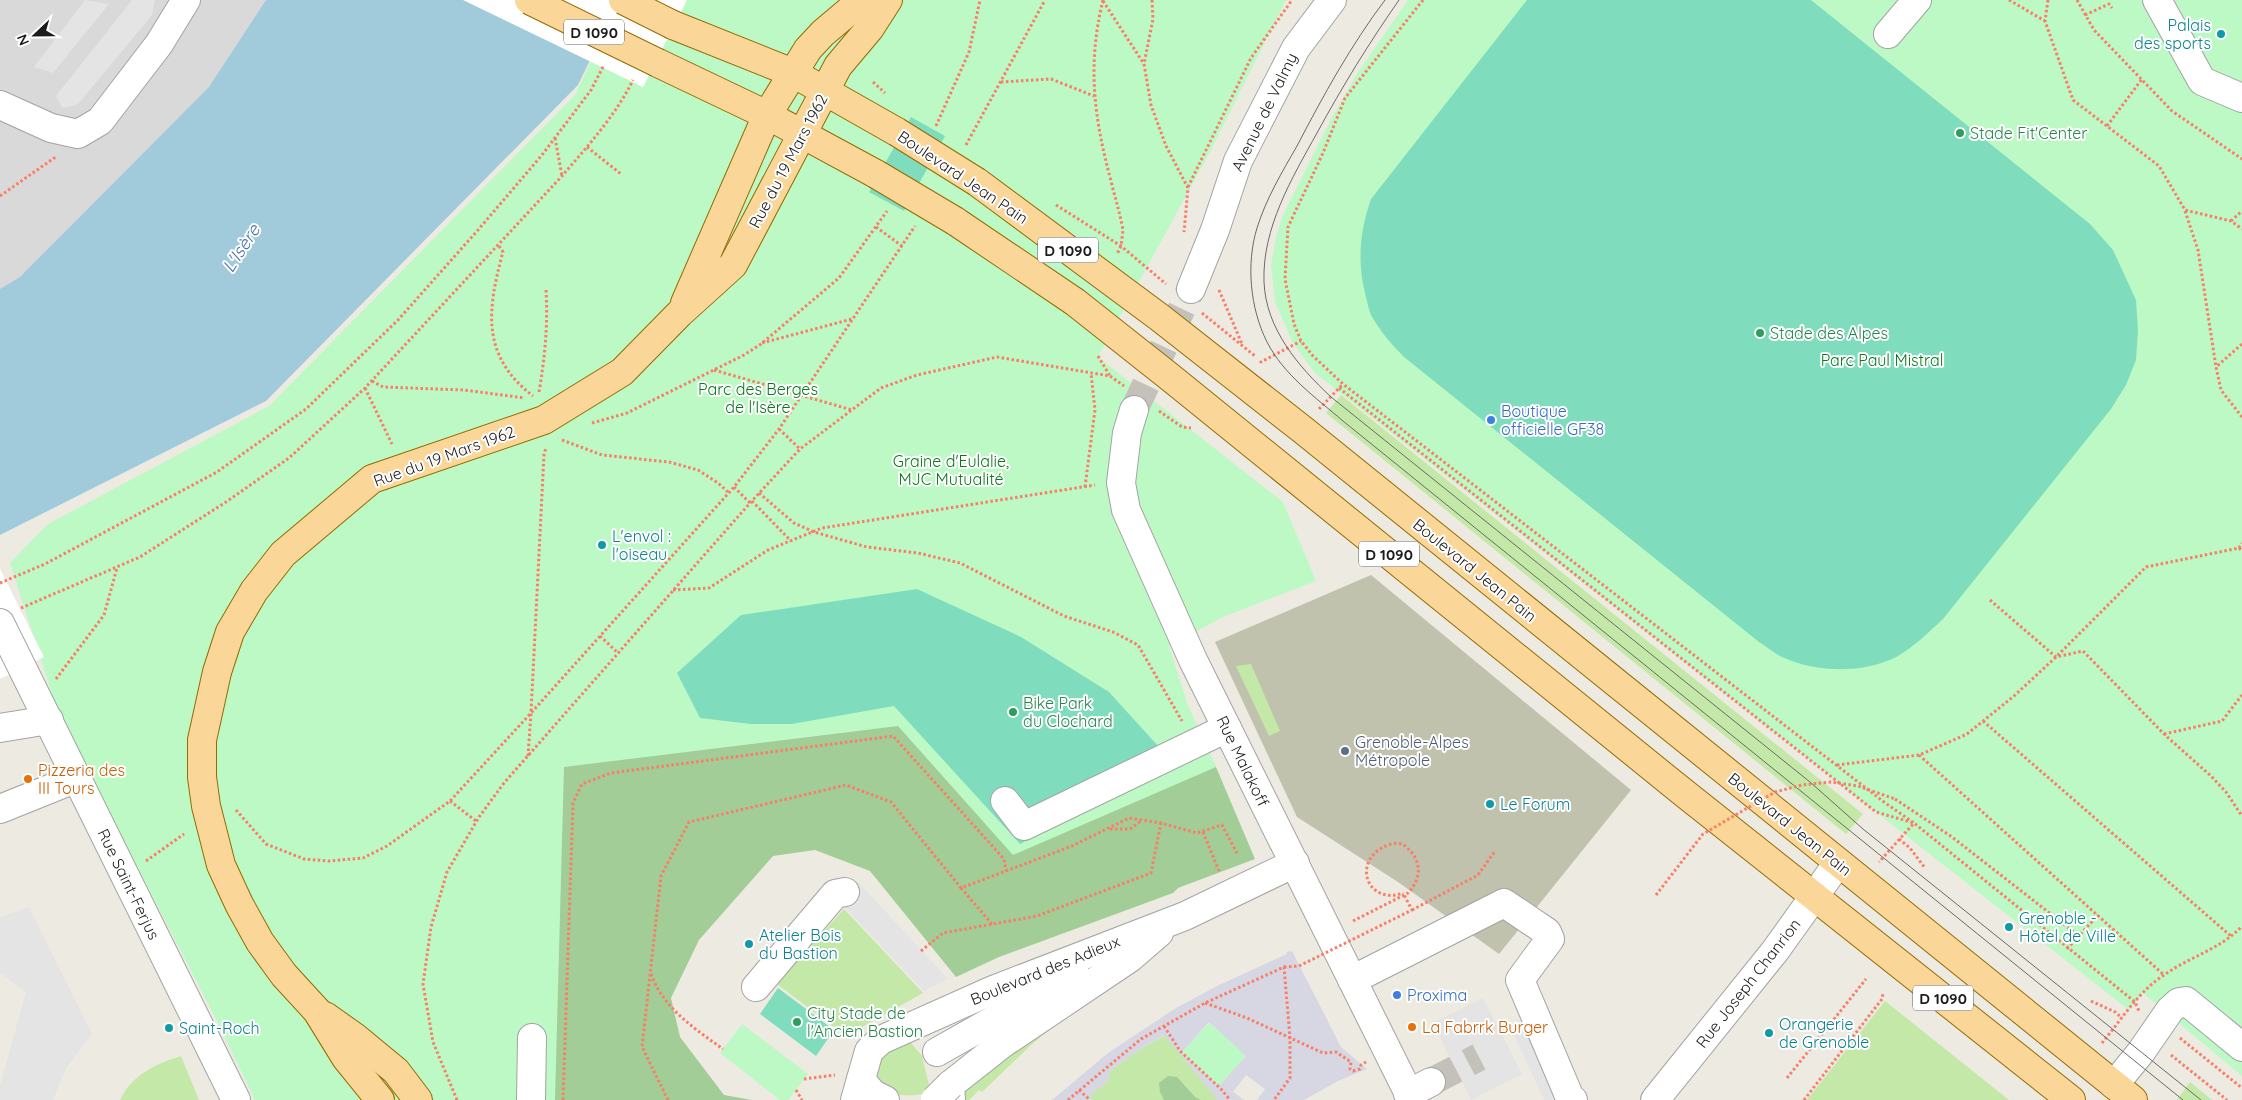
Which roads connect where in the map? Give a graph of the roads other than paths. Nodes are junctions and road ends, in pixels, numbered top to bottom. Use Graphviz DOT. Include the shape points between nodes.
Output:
graph roads {
  1 [pos="186,0"];
  2 [pos="529,0"];
  3 [pos="623,0"];
  4 [pos="862,0"];
  5 [pos="888,0"];
  6 [pos="1332,0"];
  7 [pos="1917,0"];
  8 [pos="2157,0"];
  9 [pos="1888,34"];
  10 [pos="793,73"];
  11 [pos="825,91"];
  12 [pos="2242,98"];
  13 [pos="0,105"];
  14 [pos="767,115"];
  15 [pos="801,134"];
  16 [pos="1187,295"];
  17 [pos="680,313"];
  18 [pos="1139,403"];
  19 [pos="8,616"];
  20 [pos="43,709"];
  21 [pos="0,728"];
  22 [pos="1227,728"];
  23 [pos="77,778"];
  24 [pos="1005,801"];
  25 [pos="0,808"];
  26 [pos="1295,863"];
  27 [pos="1838,863"];
  28 [pos="845,892"];
  29 [pos="1815,896"];
  30 [pos="1185,916"];
  31 [pos="1161,931"];
  32 [pos="1352,980"];
  33 [pos="756,987"];
  34 [pos="317,1011"];
  35 [pos="907,1028"];
  36 [pos="532,1038"];
  37 [pos="2242,1047"];
  38 [pos="937,1052"];
  39 [pos="852,1085"];
  40 [pos="1417,1092"];
  41 [pos="2123,1092"];
  42 [pos="945,1096"];
  43 [pos="236,1100"];
  44 [pos="380,1100"];
  45 [pos="418,1100"];
  46 [pos="531,1100"];
  47 [pos="885,1100"];
  48 [pos="1573,1100"];
  49 [pos="1655,1100"];
  50 [pos="2071,1100"];
  1 -- 13 [label="street" via="159,44 100,121 78,134 51,128"];
  2 -- 14 [label="main road, D 1090, bridge" via="647,68"];
  3 -- 10 [label="main road, D 1090, bridge" via="673,25"];
  4 -- 10 [label="main road, Rue du 19 Mars 1962" via="808,49"];
  5 -- 11 [label="main road, Rue du 19 Mars 1962" via="870,28 838,66"];
  6 -- 16 [label="street, Avenue de Valmy" via="1296,48 1238,161 1215,230"];
  7 -- 9 [label="street"];
  8 -- 12 [label="street" via="2202,82"];
  10 -- 11 [label="main road, Boulevard Jean Pain / D 1090"];
  10 -- 14 [label="main road, Rue du 19 Mars 1962"];
  11 -- 15 [label="main road, Rue du 19 Mars 1962"];
  11 -- 27 [label="main road, Boulevard Jean Pain / D 1090, bridge" via="977,182 1159,317"];
  14 -- 15 [label="main road, D 1090"];
  14 -- 17 [label="main road, Rue du 19 Mars 1962"];
  15 -- 17 [label="main road, Rue du 19 Mars 1962" via="781,178 733,265"];
  15 -- 29 [label="main road, D 1090, bridge" via="955,221 1075,302"];
  17 -- 34 [label="main road, Rue du 19 Mars 1962" via="622,372 544,420 372,479 283,554 254,591 230,632 217,672 202,740 206,806 222,865 239,904 260,942 284,975"];
  18 -- 22 [label="street, Rue Malakoff" via="1127,433 1121,483 1126,510"];
  19 -- 20 [label="street, Rue Saint-Ferjus" via="22,668"];
  20 -- 21 [label="street"];
  20 -- 23 [label="street, Rue Saint-Ferjus"];
  22 -- 24 [label="street" via="1024,826"];
  22 -- 26 [label="street, Rue Malakoff"];
  23 -- 25 [label="street"];
  23 -- 43 [label="street, Rue Saint-Ferjus"];
  26 -- 30 [label="street, Boulevard des Adieux"];
  26 -- 32 [label="street, Rue Malakoff"];
  27 -- 29 [label="street, Rue Joseph Chanrion"];
  27 -- 41 [label="main road, Boulevard Jean Pain / D 1090"];
  28 -- 33 [label="street" via="835,894"];
  29 -- 49 [label="street, Rue Joseph Chanrion" via="1717,1026"];
  29 -- 50 [label="main road, D 1090"];
  30 -- 31 [label="street, Boulevard des Adieux"];
  30 -- 35 [label="street, Boulevard des Adieux" via="993,990"];
  31 -- 38 [label="street, Boulevard des Adieux" via="1046,989"];
  31 -- 42 [label="street, Boulevard des Adieux" via="1130,958 1002,1044"];
  32 -- 40 [label="street, Rue Malakoff"];
  32 -- 48 [label="street" via="1504,903 1547,932 1550,939 1520,980"];
  34 -- 44 [label="main road, Rue du 19 Mars 1962" via="346,1058"];
  34 -- 45 [label="main road, Rue du 19 Mars 1962" via="396,1071"];
  35 -- 38 [label="street"];
  35 -- 39 [label="street, Boulevard des Adieux" via="881,1040 869,1051"];
  36 -- 46 [label="street"];
  37 -- 41 [label="street" via="2186,1001 2179,1002 2156,1030"];
  38 -- 42 [label="street, Boulevard des Adieux" via="935,1074"];
  39 -- 47 [label="street"];
}
